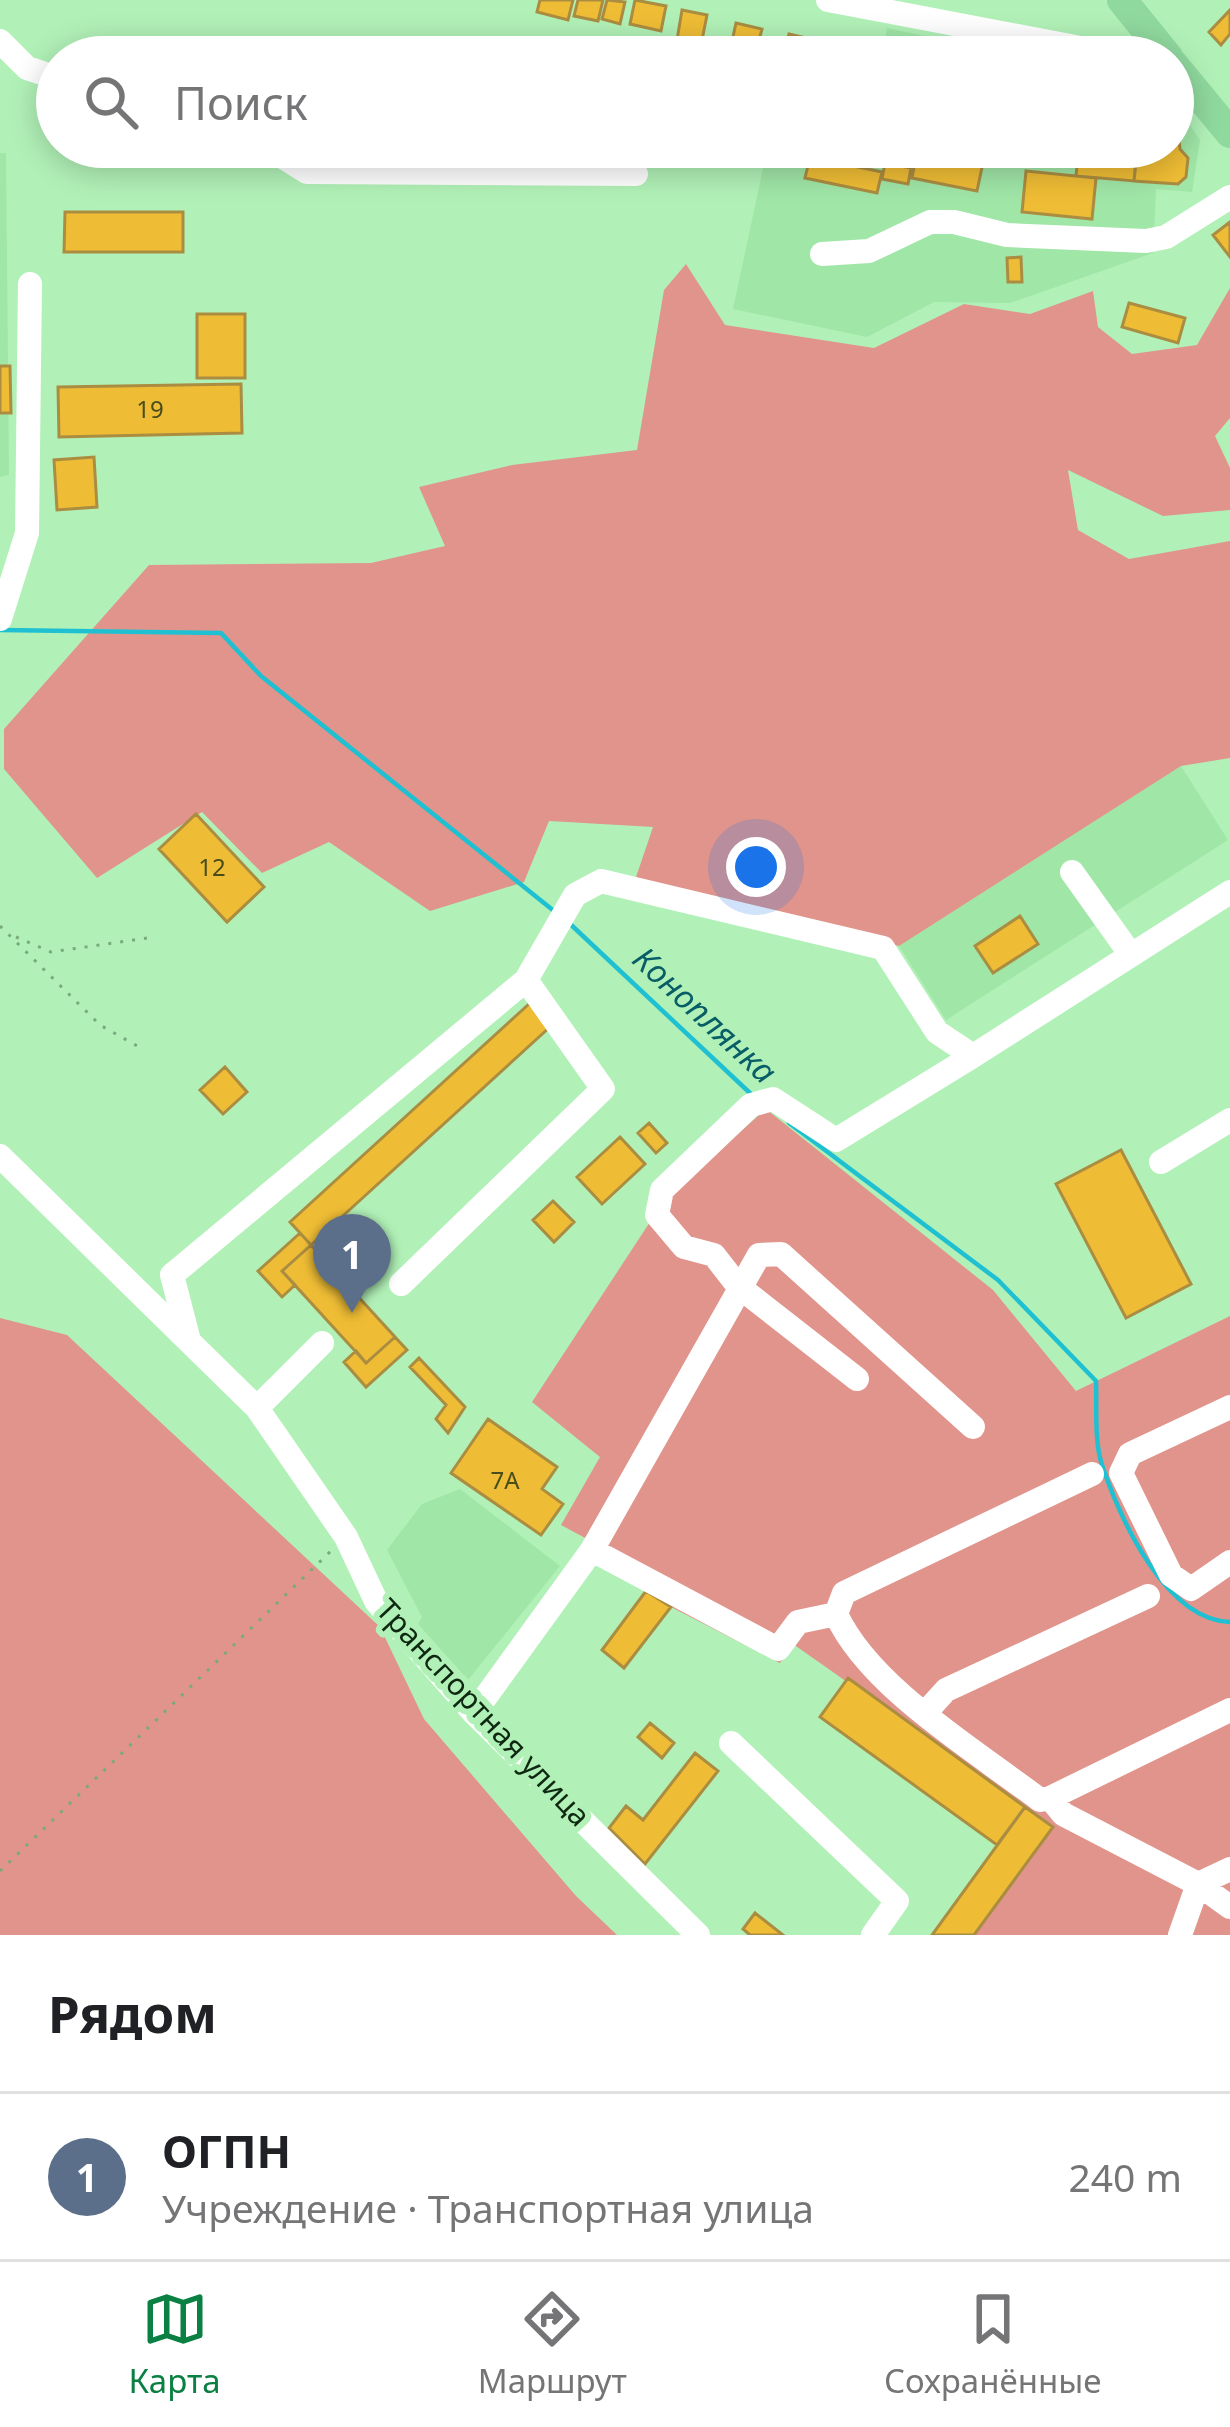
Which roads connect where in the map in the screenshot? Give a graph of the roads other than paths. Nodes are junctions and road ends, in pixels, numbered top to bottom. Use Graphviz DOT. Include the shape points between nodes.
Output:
graph roads {
  1 [pos="828,0"];
  2 [pos="1122,0"];
  3 [pos="982,36"];
  4 [pos="1151,36"];
  5 [pos="0,41"];
  6 [pos="36,71"];
  7 [pos="1194,90"];
  8 [pos="1230,134"];
  9 [pos="301,168"];
  10 [pos="637,174"];
  11 [pos="1230,197"];
  12 [pos="823,254"];
  13 [pos="30,284"];
  14 [pos="0,619"];
  15 [pos="1072,872"];
  16 [pos="1230,892"];
  17 [pos="1131,955"];
  18 [pos="526,980"];
  19 [pos="973,1056"];
  20 [pos="1230,1120"];
  21 [pos="0,1156"];
  22 [pos="1161,1162"];
  23 [pos="115,1266"];
  24 [pos="172,1274"];
  25 [pos="401,1284"];
  26 [pos="738,1286"];
  27 [pos="188,1337"];
  28 [pos="322,1343"];
  29 [pos="856,1379"];
  30 [pos="1230,1407"];
  31 [pos="257,1408"];
  32 [pos="973,1426"];
  33 [pos="1092,1474"];
  34 [pos="592,1550"];
  35 [pos="1230,1562"];
  36 [pos="1148,1596"];
  37 [pos="836,1614"];
  38 [pos="1230,1710"];
  39 [pos="926,1712"];
  40 [pos="474,1713"];
  41 [pos="731,1743"];
  42 [pos="1050,1798"];
  43 [pos="1230,1869"];
  44 [pos="1198,1884"];
  45 [pos="1230,1907"];
  46 [pos="698,1935"];
  47 [pos="873,1935"];
  48 [pos="1180,1935"];
  1 -- 3 [label="street"];
  2 -- 4 [label="main road"];
  5 -- 6 [label="street"];
  7 -- 8 [label="main road"];
  9 -- 10 [label="street"];
  11 -- 12 [label="street" via="1146,241 1006,236 930,222 869,250"];
  13 -- 14 [label="street" via="27,533"];
  15 -- 17 [label="street"];
  16 -- 17 [label="street"];
  17 -- 19 [label="street"];
  18 -- 19 [label="street" via="575,895 602,881 883,948 937,1033"];
  18 -- 24 [label="street"];
  18 -- 25 [label="street" via="603,1089"];
  19 -- 26 [label="street" via="836,1140 773,1099 751,1105 676,1176 662,1190 657,1215 684,1247 713,1255"];
  20 -- 22 [label="street"];
  21 -- 23 [label="street, Транспортная улица"];
  23 -- 24 [label="street"];
  23 -- 27 [label="street, Транспортная улица"];
  24 -- 27 [label="street"];
  26 -- 29 [label="street"];
  26 -- 32 [label="street" via="759,1255 781,1253"];
  26 -- 34 [label="street"];
  27 -- 31 [label="street, Транспортная улица"];
  28 -- 31 [label="street"];
  30 -- 35 [label="street" via="1130,1454 1120,1473 1171,1575 1191,1589"];
  31 -- 40 [label="street, Транспортная улица" via="346,1537 376,1601"];
  33 -- 37 [label="street" via="844,1593"];
  34 -- 37 [label="street" via="778,1649 798,1622"];
  34 -- 40 [label="street"];
  36 -- 39 [label="street" via="946,1690"];
  37 -- 39 [label="street" via="850,1644"];
  38 -- 42 [label="street"];
  39 -- 42 [label="street" via="1040,1800"];
  40 -- 46 [label="street, Транспортная улица"];
  41 -- 47 [label="street" via="897,1901"];
  42 -- 44 [label="street" via="1063,1814"];
  43 -- 44 [label="street"];
  44 -- 45 [label="street"];
  44 -- 48 [label="street"];
}
